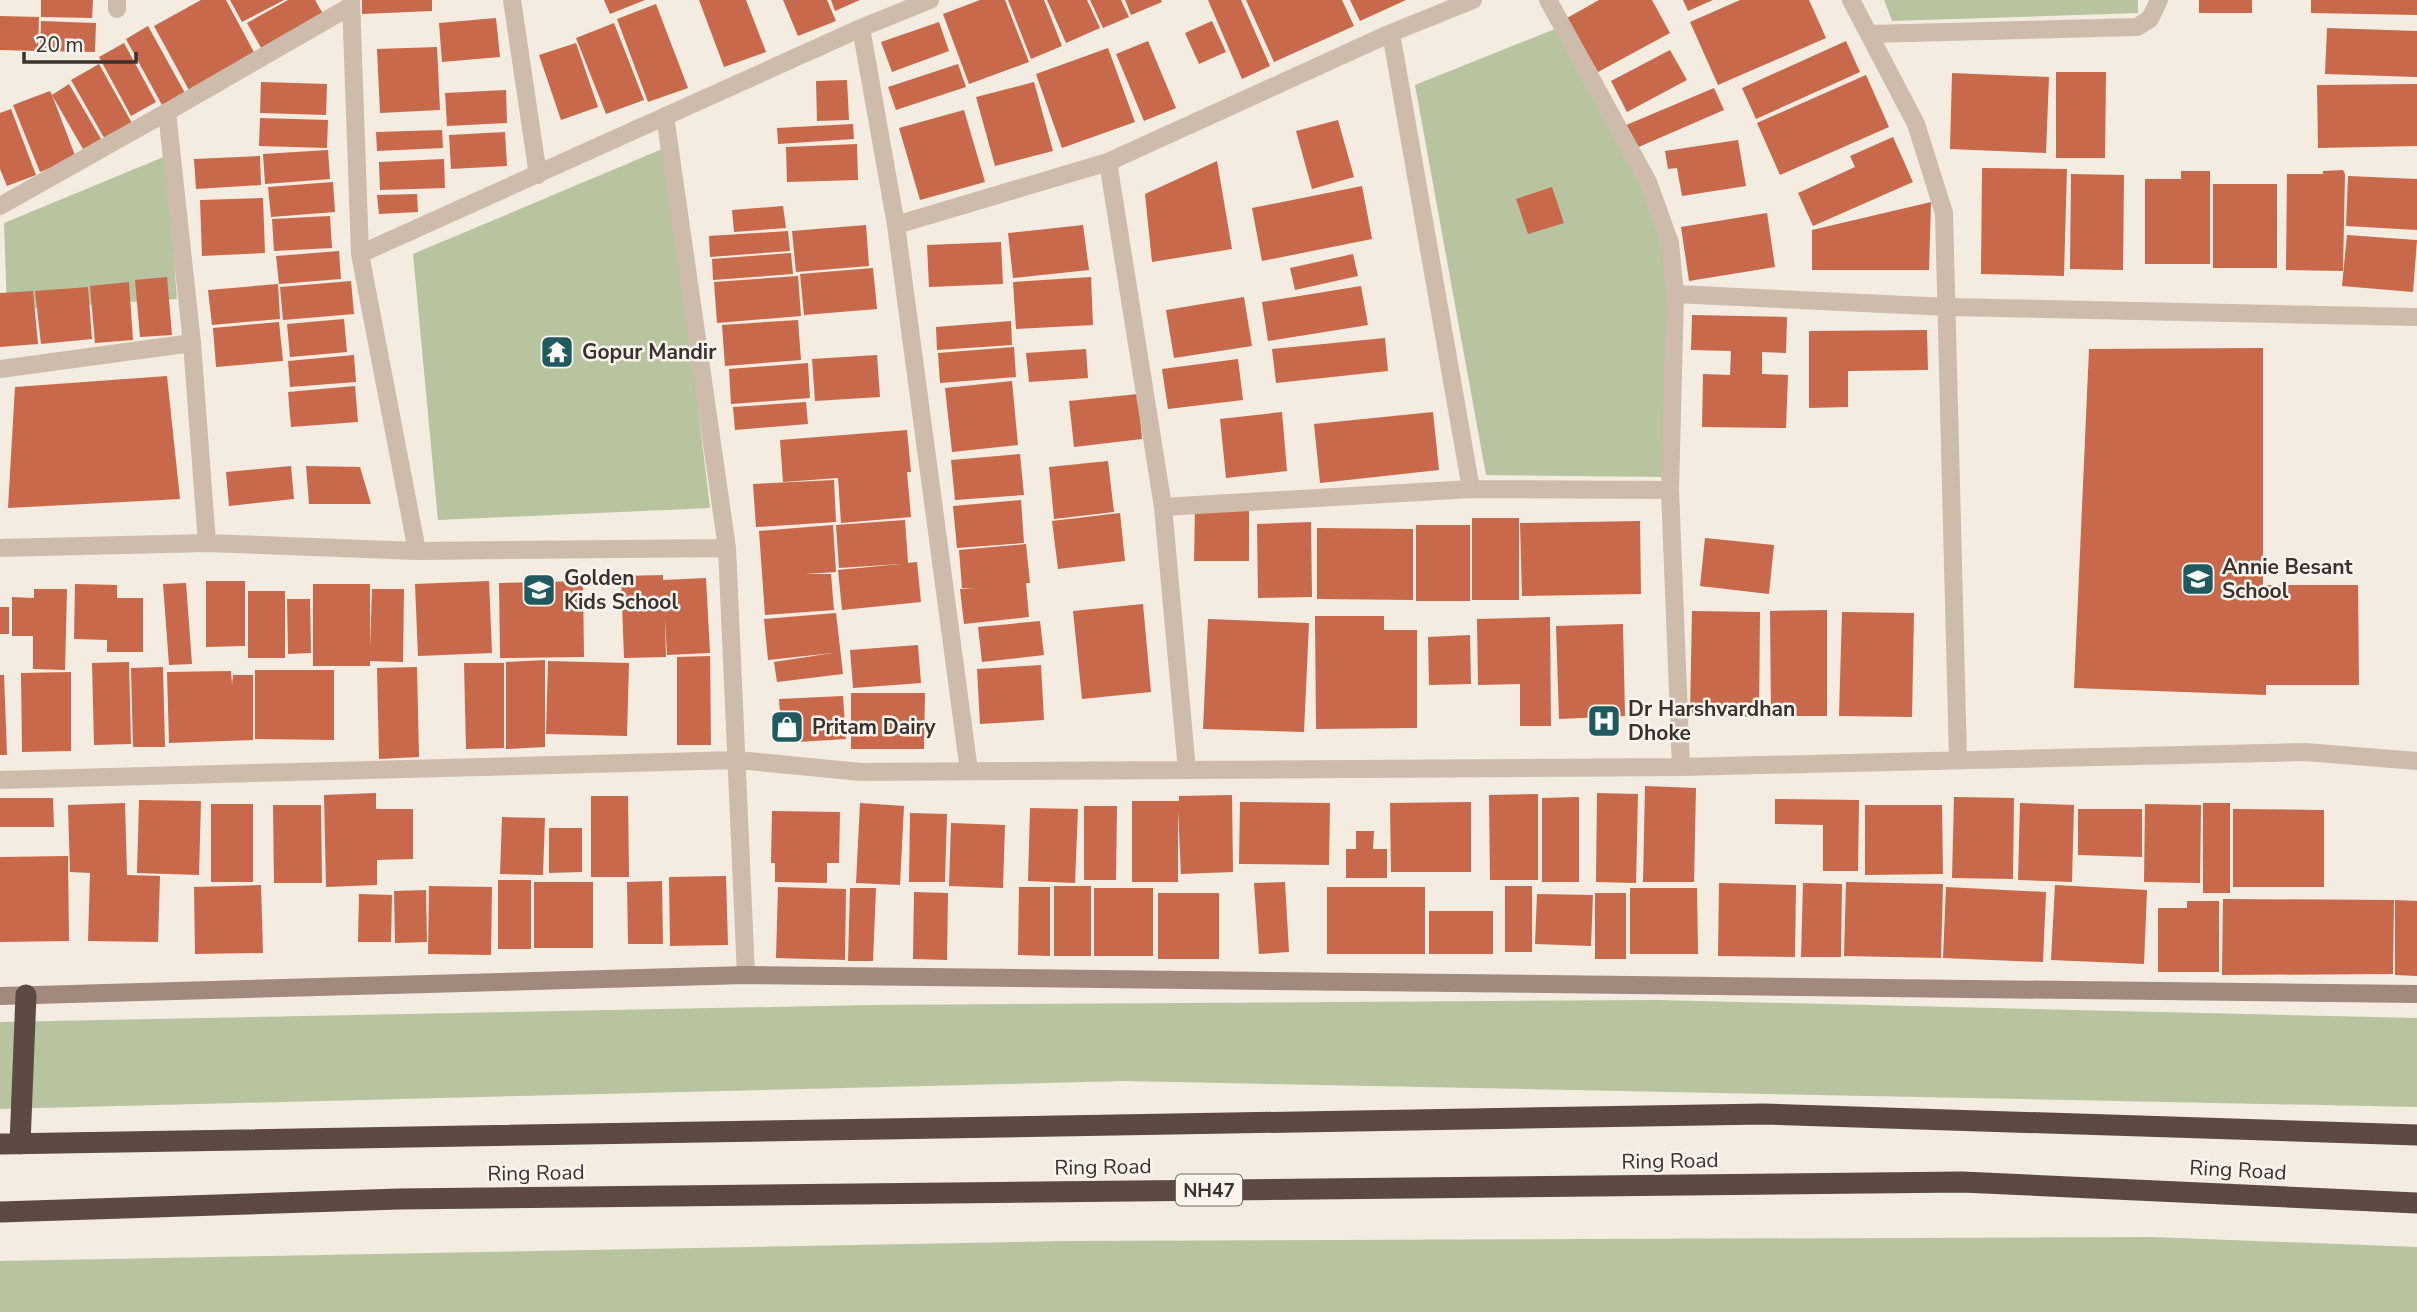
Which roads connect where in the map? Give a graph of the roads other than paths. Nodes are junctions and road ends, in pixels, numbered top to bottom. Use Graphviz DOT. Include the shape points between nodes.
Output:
graph roads {
  1 [pos="512,0"];
  2 [pos="930,0"];
  3 [pos="1473,0"];
  4 [pos="1548,0"];
  5 [pos="1851,0"];
  6 [pos="2159,0"];
  7 [pos="351,3"];
  8 [pos="861,28"];
  9 [pos="1391,33"];
  10 [pos="1869,34"];
  11 [pos="167,111"];
  12 [pos="665,116"];
  13 [pos="1108,162"];
  14 [pos="538,175"];
  15 [pos="0,206"];
  16 [pos="896,225"];
  17 [pos="360,254"];
  18 [pos="1675,294"];
  19 [pos="1948,307"];
  20 [pos="2417,317"];
  21 [pos="192,343"];
  22 [pos="0,369"];
  23 [pos="1471,489"];
  24 [pos="1670,490"];
  25 [pos="1163,507"];
  26 [pos="207,543"];
  27 [pos="0,548"];
  28 [pos="727,548"];
  29 [pos="417,551"];
  30 [pos="1958,759"];
  31 [pos="738,760"];
  32 [pos="2417,761"];
  33 [pos="1681,767"];
  34 [pos="1187,770"];
  35 [pos="969,771"];
  36 [pos="0,780"];
  37 [pos="746,975"];
  38 [pos="2417,994"];
  39 [pos="26,995"];
  40 [pos="0,996"];
  41 [pos="2417,1135"];
  42 [pos="10,1144"];
  43 [pos="2417,1203"];
  44 [pos="0,1212"];
  1 -- 14 [label="street"];
  2 -- 8 [label="street"];
  3 -- 9 [label="street"];
  4 -- 18 [label="street" via="1648,182 1670,243"];
  5 -- 10 [label="street"];
  6 -- 10 [label="street" via="2150,19 2137,27"];
  7 -- 11 [label="street"];
  7 -- 17 [label="street"];
  8 -- 12 [label="street"];
  8 -- 16 [label="street"];
  9 -- 13 [label="street"];
  9 -- 23 [label="street"];
  10 -- 19 [label="street" via="1916,124 1944,214"];
  11 -- 15 [label="street"];
  11 -- 21 [label="street"];
  12 -- 14 [label="street"];
  12 -- 28 [label="street"];
  13 -- 16 [label="street"];
  13 -- 25 [label="street"];
  14 -- 17 [label="street"];
  16 -- 35 [label="street"];
  17 -- 29 [label="street"];
  18 -- 19 [label="street"];
  18 -- 24 [label="street"];
  19 -- 20 [label="street"];
  19 -- 30 [label="street"];
  21 -- 22 [label="street"];
  21 -- 26 [label="street"];
  23 -- 24 [label="street"];
  23 -- 25 [label="street"];
  24 -- 33 [label="street"];
  25 -- 34 [label="street"];
  26 -- 27 [label="street"];
  26 -- 29 [label="street"];
  28 -- 29 [label="street"];
  28 -- 31 [label="street"];
  30 -- 32 [label="street" via="2305,752"];
  30 -- 33 [label="street"];
  31 -- 35 [label="street" via="861,772"];
  31 -- 36 [label="street"];
  31 -- 37 [label="street"];
  33 -- 34 [label="street"];
  34 -- 35 [label="street"];
  37 -- 38 [label="street"];
  37 -- 39 [label="street"];
  39 -- 40 [label="street"];
  39 -- 42 [label="highway"];
  41 -- 42 [label="highway, Ring Road" via="1765,1114"];
  43 -- 44 [label="highway, Ring Road / NH47" via="1948,1182 399,1199"];
}
